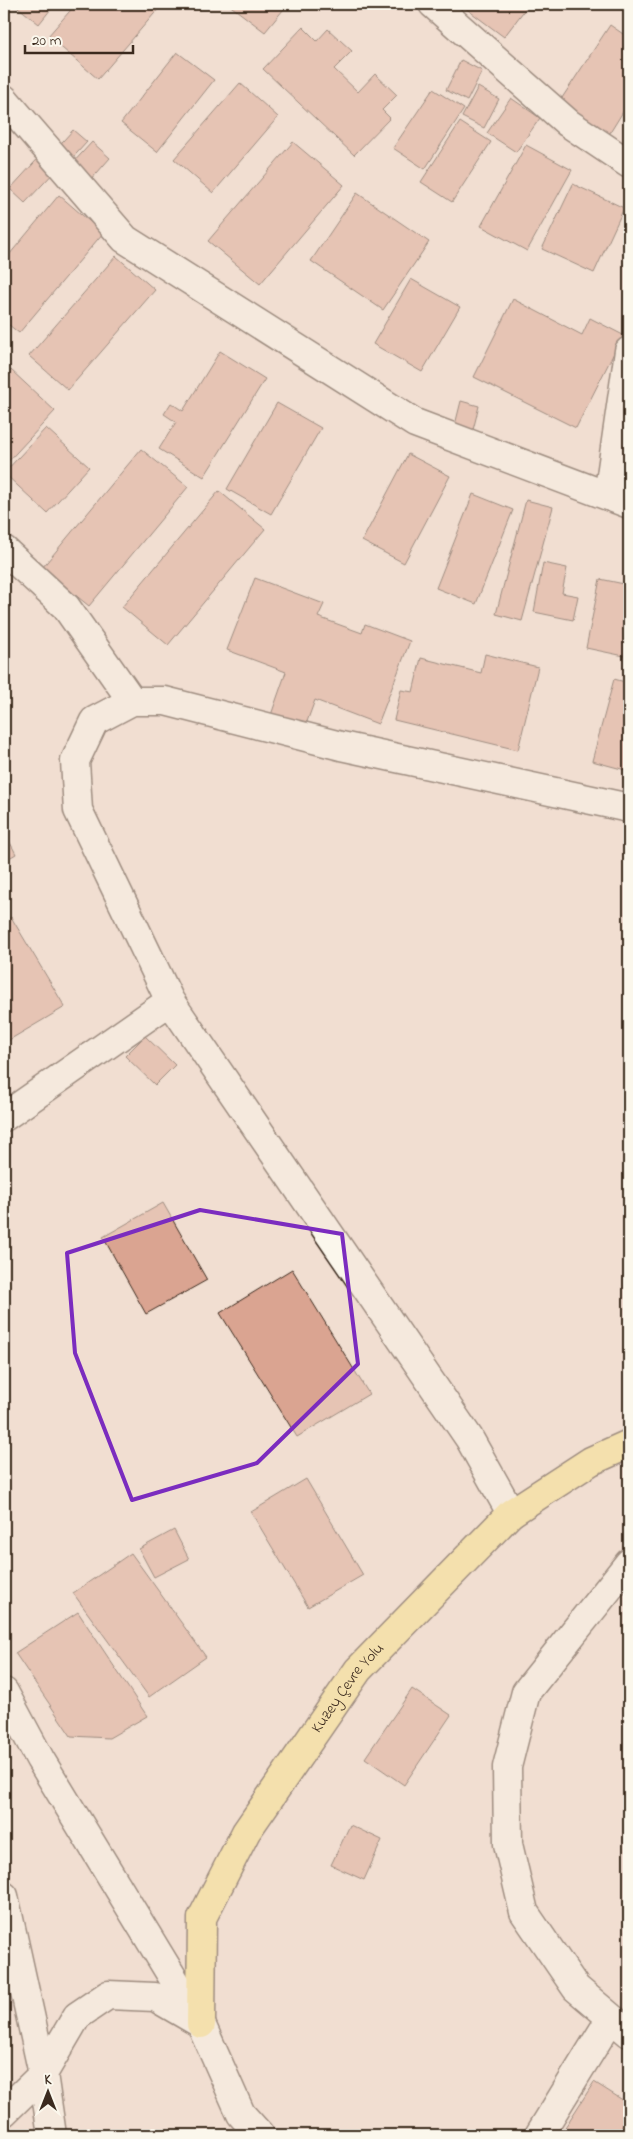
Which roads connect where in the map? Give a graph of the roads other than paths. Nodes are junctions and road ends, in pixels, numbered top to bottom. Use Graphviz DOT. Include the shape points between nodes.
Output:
graph roads {
  1 [pos="433,4"];
  2 [pos="4,99"];
  3 [pos="629,164"];
  4 [pos="629,351"];
  5 [pos="619,500"];
  6 [pos="4,550"];
  7 [pos="132,702"];
  8 [pos="629,808"];
  9 [pos="170,1001"];
  10 [pos="4,1116"];
  11 [pos="629,1444"];
  12 [pos="511,1513"];
  13 [pos="629,1563"];
  14 [pos="4,1692"];
  15 [pos="4,1896"];
  16 [pos="201,2024"];
  17 [pos="620,2025"];
  18 [pos="43,2074"];
  19 [pos="4,2112"];
  20 [pos="240,2125"];
  21 [pos="52,2135"];
  22 [pos="260,2135"];
  23 [pos="540,2135"];
  1 -- 3 [label="street" via="568,123"];
  2 -- 5 [label="street" via="125,239 415,423"];
  4 -- 5 [label="street"];
  6 -- 7 [label="street" via="66,607"];
  7 -- 8 [label="street" via="165,702 341,746"];
  7 -- 9 [label="street" via="94,721 75,761 78,810"];
  9 -- 10 [label="street"];
  9 -- 12 [label="street" via="470,1438"];
  11 -- 12 [label="main road, Kuzey Çevre Yolu" via="591,1461"];
  12 -- 16 [label="main road, Kuzey Çevre Yolu" via="358,1670 246,1832 202,1918"];
  13 -- 17 [label="street" via="526,1692 506,1767 508,1844 524,1912 576,1988"];
  14 -- 16 [label="street" via="40,1759"];
  15 -- 18 [label="street"];
  16 -- 18 [label="street" via="155,1997 108,1995 77,2016"];
  16 -- 20 [label="street"];
  17 -- 23 [label="street"];
  18 -- 19 [label="street"];
  18 -- 21 [label="street"];
  20 -- 22 [label="street"];
}
